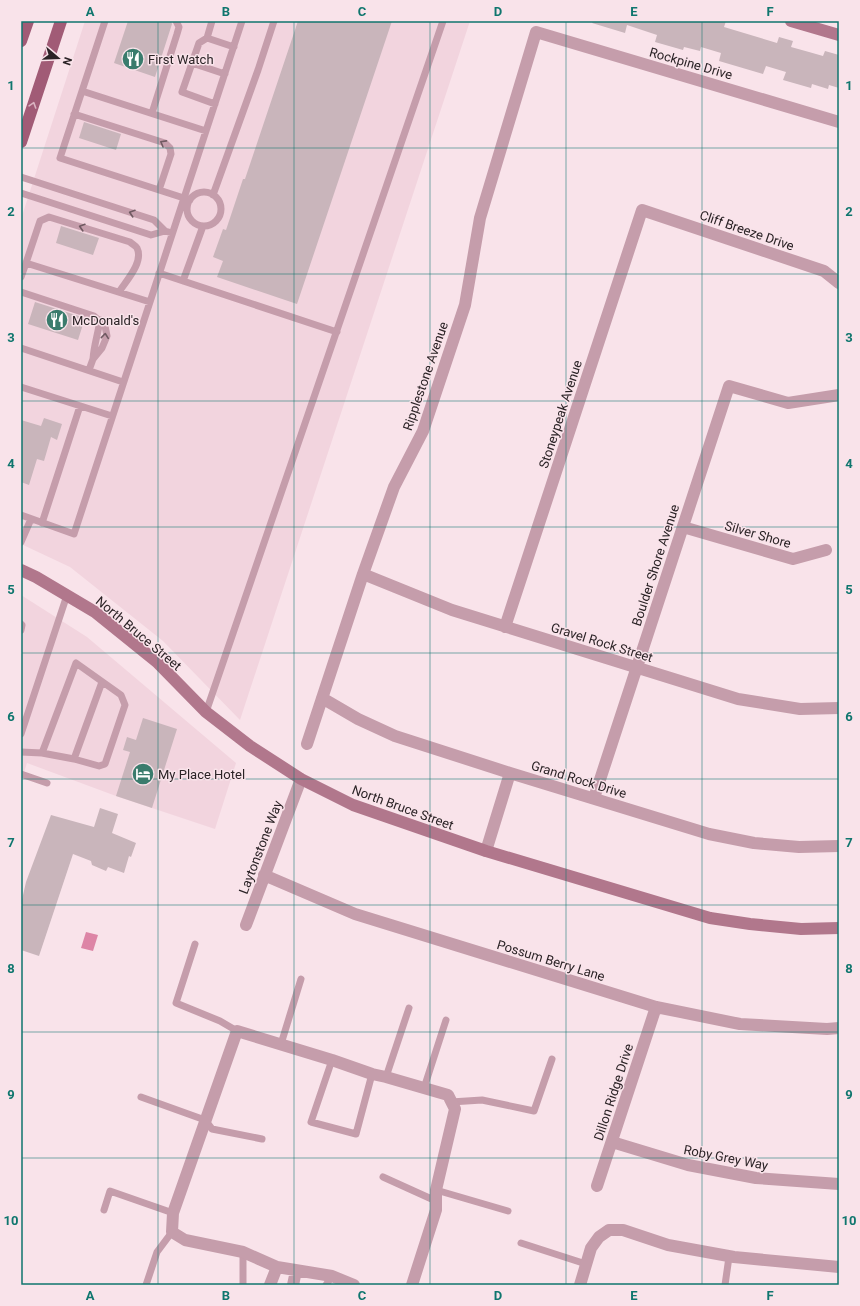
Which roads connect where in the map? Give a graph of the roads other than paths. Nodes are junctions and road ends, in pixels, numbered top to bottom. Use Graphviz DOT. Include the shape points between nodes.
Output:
graph roads {
  1 [pos="28,21"];
  2 [pos="61,21"];
  3 [pos="104,21"];
  4 [pos="176,21"];
  5 [pos="212,21"];
  6 [pos="242,21"];
  7 [pos="274,21"];
  8 [pos="443,21"];
  9 [pos="791,21"];
  10 [pos="536,32"];
  11 [pos="839,35"];
  12 [pos="207,38"];
  13 [pos="21,41"];
  14 [pos="234,47"];
  15 [pos="192,63"];
  16 [pos="225,74"];
  17 [pos="82,91"];
  18 [pos="215,104"];
  19 [pos="74,114"];
  20 [pos="152,114"];
  21 [pos="839,122"];
  22 [pos="206,131"];
  23 [pos="21,142"];
  24 [pos="21,177"];
  25 [pos="159,190"];
  26 [pos="21,192"];
  27 [pos="213,195"];
  28 [pos="187,199"];
  29 [pos="642,210"];
  30 [pos="203,226"];
  31 [pos="169,232"];
  32 [pos="26,263"];
  33 [pos="159,273"];
  34 [pos="21,277"];
  35 [pos="183,281"];
  36 [pos="839,283"];
  37 [pos="21,292"];
  38 [pos="119,292"];
  39 [pos="150,302"];
  40 [pos="336,332"];
  41 [pos="21,348"];
  42 [pos="89,370"];
  43 [pos="123,382"];
  44 [pos="21,387"];
  45 [pos="839,395"];
  46 [pos="80,406"];
  47 [pos="112,416"];
  48 [pos="21,515"];
  49 [pos="31,519"];
  50 [pos="42,523"];
  51 [pos="683,527"];
  52 [pos="21,542"];
  53 [pos="826,550"];
  54 [pos="21,570"];
  55 [pos="362,574"];
  56 [pos="67,595"];
  57 [pos="21,624"];
  58 [pos="505,627"];
  59 [pos="21,630"];
  60 [pos="636,668"];
  61 [pos="102,682"];
  62 [pos="322,698"];
  63 [pos="839,708"];
  64 [pos="206,712"];
  65 [pos="21,734"];
  66 [pos="307,744"];
  67 [pos="21,752"];
  68 [pos="42,753"];
  69 [pos="74,759"];
  70 [pos="510,773"];
  71 [pos="21,774"];
  72 [pos="301,779"];
  73 [pos="47,783"];
  74 [pos="594,798"];
  75 [pos="839,846"];
  76 [pos="486,851"];
  77 [pos="264,875"];
  78 [pos="246,925"];
  79 [pos="839,928"];
  80 [pos="195,944"];
  81 [pos="301,979"];
  82 [pos="656,1007"];
  83 [pos="410,1008"];
  84 [pos="446,1020"];
  85 [pos="839,1028"];
  86 [pos="236,1031"];
  87 [pos="281,1044"];
  88 [pos="552,1059"];
  89 [pos="332,1060"];
  90 [pos="372,1074"];
  91 [pos="386,1076"];
  92 [pos="424,1088"];
  93 [pos="141,1097"];
  94 [pos="451,1102"];
  95 [pos="205,1120"];
  96 [pos="262,1139"];
  97 [pos="612,1142"];
  98 [pos="383,1176"];
  99 [pos="839,1184"];
  100 [pos="597,1186"];
  101 [pos="436,1195"];
  102 [pos="104,1210"];
  103 [pos="508,1211"];
  104 [pos="173,1213"];
  105 [pos="172,1232"];
  106 [pos="521,1243"];
  107 [pos="243,1252"];
  108 [pos="729,1257"];
  109 [pos="586,1264"];
  110 [pos="277,1267"];
  111 [pos="839,1267"];
  112 [pos="296,1271"];
  113 [pos="329,1280"];
  114 [pos="146,1285"];
  115 [pos="243,1285"];
  116 [pos="270,1285"];
  117 [pos="293,1285"];
  118 [pos="354,1285"];
  119 [pos="412,1285"];
  120 [pos="580,1285"];
  121 [pos="725,1285"];
  1 -- 13 [label="main road"];
  23 -- 2 [label="main road, one-way"];
  3 -- 17 [label="lane"];
  4 -- 20 [label="lane" via="179,27"];
  5 -- 12 [label="lane"];
  6 -- 14 [label="lane"];
  7 -- 27 [label="lane"];
  8 -- 40 [label="lane"];
  9 -- 11 [label="street"];
  10 -- 21 [label="street, Rockpine Drive"];
  10 -- 55 [label="street, Ripplestone Avenue" via="480,218 465,304 423,431 394,486"];
  12 -- 14 [label="lane"];
  12 -- 15 [label="lane" via="199,43"];
  14 -- 16 [label="lane"];
  15 -- 16 [label="lane"];
  15 -- 18 [label="lane" via="182,92"];
  16 -- 18 [label="lane"];
  17 -- 19 [label="lane"];
  17 -- 20 [label="lane"];
  18 -- 22 [label="lane"];
  25 -- 19 [label="lane, one-way" via="171,154 165,142"];
  19 -- 25 [label="lane" via="60,158"];
  20 -- 22 [label="lane"];
  22 -- 28 [label="lane"];
  31 -- 24 [label="lane, one-way" via="154,220"];
  25 -- 28 [label="lane"];
  26 -- 31 [label="lane" via="151,235"];
  27 -- 28 [label="lane" via="205,192"];
  27 -- 30 [label="lane" via="219,201 219,217 211,224"];
  28 -- 30 [label="lane" via="188,215 195,223"];
  28 -- 31 [label="lane"];
  29 -- 36 [label="street, Cliff Breeze Drive" via="824,271"];
  29 -- 58 [label="street, Stoneypeak Avenue"];
  30 -- 35 [label="lane"];
  31 -- 33 [label="lane"];
  32 -- 34 [label="lane"];
  32 -- 38 [label="lane"];
  38 -- 32 [label="lane, one-way" via="135,268 139,256 137,247 130,242 49,217 40,221"];
  33 -- 35 [label="lane"];
  33 -- 39 [label="lane"];
  35 -- 40 [label="lane"];
  42 -- 37 [label="lane, one-way" via="107,336 105,326 100,320"];
  38 -- 39 [label="lane"];
  39 -- 43 [label="lane"];
  40 -- 64 [label="lane"];
  41 -- 42 [label="lane"];
  42 -- 43 [label="lane"];
  43 -- 47 [label="lane"];
  44 -- 46 [label="lane"];
  45 -- 51 [label="street, Boulder Shore Avenue" via="788,403 729,386"];
  46 -- 47 [label="lane"];
  46 -- 50 [label="lane"];
  47 -- 50 [label="lane" via="74,534"];
  48 -- 49 [label="lane"];
  49 -- 50 [label="lane"];
  49 -- 52 [label="lane"];
  51 -- 53 [label="street, Silver Shore" via="793,559"];
  51 -- 60 [label="street, Boulder Shore Avenue"];
  54 -- 56 [label="street, North Bruce Street"];
  55 -- 58 [label="street, Gravel Rock Street" via="452,610"];
  55 -- 62 [label="street, Ripplestone Avenue"];
  56 -- 64 [label="street, North Bruce Street" via="95,612 156,662"];
  56 -- 65 [label="lane"];
  57 -- 59 [label="lane"];
  58 -- 60 [label="street, Gravel Rock Street"];
  60 -- 63 [label="street, Gravel Rock Street" via="738,699 800,709"];
  60 -- 74 [label="street, Boulder Shore Avenue"];
  61 -- 68 [label="lane" via="76,663"];
  61 -- 69 [label="lane"];
  61 -- 69 [label="lane" via="121,695 126,705 105,764 99,766"];
  62 -- 66 [label="street, Ripplestone Avenue"];
  62 -- 70 [label="street, Grand Rock Drive" via="358,719 395,736"];
  64 -- 72 [label="street, North Bruce Street" via="250,746"];
  67 -- 68 [label="lane"];
  68 -- 69 [label="lane"];
  70 -- 74 [label="street, Grand Rock Drive"];
  70 -- 76 [label="street"];
  71 -- 73 [label="lane"];
  72 -- 76 [label="street, North Bruce Street" via="353,806"];
  72 -- 77 [label="street, Laytonstone Way"];
  74 -- 75 [label="street, Grand Rock Drive" via="709,834 754,843 799,847"];
  76 -- 79 [label="street, North Bruce Street" via="710,918 801,929"];
  77 -- 78 [label="street, Laytonstone Way"];
  77 -- 82 [label="street, Possum Berry Lane" via="355,914"];
  80 -- 86 [label="lane" via="176,1003 220,1021"];
  81 -- 87 [label="lane"];
  82 -- 85 [label="street, Possum Berry Lane" via="740,1024"];
  82 -- 97 [label="street, Dillon Ridge Drive"];
  83 -- 91 [label="lane"];
  84 -- 92 [label="lane"];
  86 -- 87 [label="street"];
  86 -- 95 [label="street"];
  87 -- 89 [label="street"];
  88 -- 94 [label="lane" via="534,1111 482,1100"];
  89 -- 90 [label="street"];
  89 -- 90 [label="lane" via="311,1122 356,1134"];
  90 -- 91 [label="street"];
  91 -- 92 [label="street"];
  92 -- 94 [label="street" via="448,1096"];
  93 -- 95 [label="lane"];
  94 -- 101 [label="street" via="455,1109"];
  95 -- 96 [label="lane" via="212,1129"];
  95 -- 104 [label="street"];
  97 -- 99 [label="street, Roby Grey Way" via="688,1165 756,1178"];
  97 -- 100 [label="street, Dillon Ridge Drive"];
  98 -- 101 [label="lane"];
  101 -- 103 [label="lane"];
  101 -- 119 [label="street" via="436,1210"];
  102 -- 104 [label="lane" via="110,1191"];
  104 -- 105 [label="street"];
  105 -- 107 [label="street" via="185,1240"];
  105 -- 114 [label="lane" via="157,1252"];
  106 -- 109 [label="lane"];
  107 -- 110 [label="street"];
  107 -- 115 [label="lane"];
  108 -- 109 [label="street" via="668,1245 623,1230 609,1230 599,1236 591,1248"];
  108 -- 111 [label="street"];
  108 -- 121 [label="lane"];
  109 -- 120 [label="street"];
  110 -- 112 [label="street"];
  110 -- 116 [label="street"];
  112 -- 113 [label="street"];
  112 -- 117 [label="street"];
  113 -- 118 [label="street"];
}
